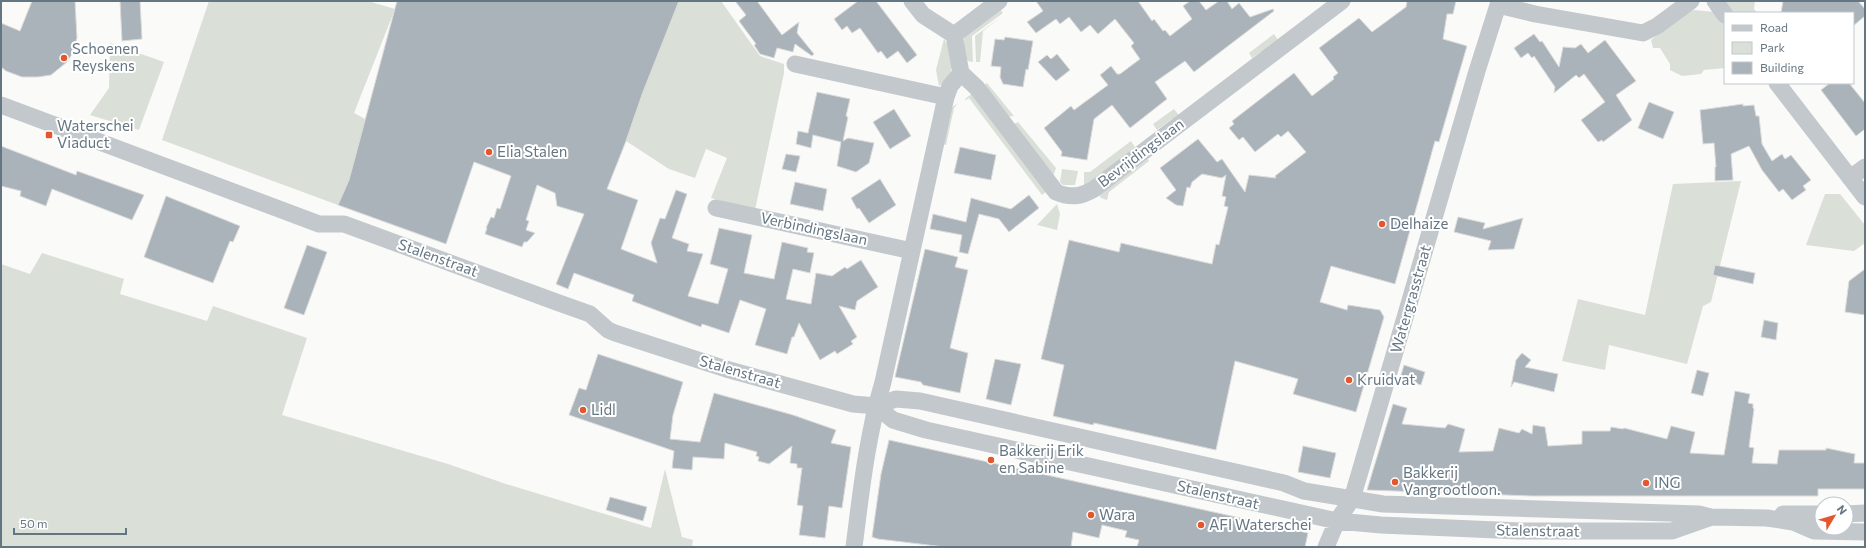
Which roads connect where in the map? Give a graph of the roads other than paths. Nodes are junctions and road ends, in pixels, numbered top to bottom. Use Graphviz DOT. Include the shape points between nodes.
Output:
graph roads {
  1 [pos="912,1"];
  2 [pos="999,1"];
  3 [pos="1342,1"];
  4 [pos="1691,1"];
  5 [pos="1715,1"];
  6 [pos="1497,3"];
  7 [pos="1724,14"];
  8 [pos="954,35"];
  9 [pos="795,64"];
  10 [pos="961,73"];
  11 [pos="1779,84"];
  12 [pos="946,97"];
  13 [pos="1,105"];
  14 [pos="1865,167"];
  15 [pos="1850,178"];
  16 [pos="1865,197"];
  17 [pos="716,208"];
  18 [pos="912,251"];
  19 [pos="920,401"];
  20 [pos="876,406"];
  21 [pos="914,426"];
  22 [pos="1284,483"];
  23 [pos="1352,499"];
  24 [pos="1279,508"];
  25 [pos="1520,509"];
  26 [pos="1865,513"];
  27 [pos="1814,514"];
  28 [pos="1854,514"];
  29 [pos="1711,517"];
  30 [pos="1767,518"];
  31 [pos="1337,521"];
  32 [pos="1520,532"];
  33 [pos="1865,532"];
  34 [pos="854,547"];
  35 [pos="1326,547"];
  1 -- 8 [label="street" via="923,16"];
  2 -- 8 [label="street"];
  3 -- 10 [label="street, Bevrijdingslaan" via="1094,189 1081,196 1067,196 1056,192 977,88"];
  4 -- 6 [label="street" via="1643,33 1535,14"];
  5 -- 7 [label="street"];
  6 -- 23 [label="street, Watergrasstraat"];
  8 -- 10 [label="street"];
  9 -- 12 [label="street"];
  10 -- 12 [label="street" via="950,86"];
  11 -- 15 [label="street"];
  12 -- 18 [label="street"];
  13 -- 20 [label="street, Stalenstraat" via="319,224 344,224 590,314 615,333 726,370 853,404"];
  14 -- 15 [label="street"];
  15 -- 16 [label="street"];
  17 -- 18 [label="street, Verbindingslaan"];
  18 -- 20 [label="street"];
  19 -- 20 [label="street, Stalenstraat" via="896,399"];
  19 -- 21 [label="street" via="911,414"];
  19 -- 22 [label="street, Stalenstraat"];
  20 -- 21 [label="street, Stalenstraat" via="893,420"];
  20 -- 34 [label="street"];
  21 -- 24 [label="street, Stalenstraat"];
  22 -- 23 [label="street, Stalenstraat" via="1304,492"];
  22 -- 24 [label="street"];
  23 -- 25 [label="street, Stalenstraat" via="1394,505"];
  23 -- 31 [label="street, Watergrasstraat"];
  24 -- 31 [label="street, Stalenstraat"];
  25 -- 29 [label="street, Stalenstraat" via="1699,514"];
  25 -- 32 [label="street"];
  26 -- 28 [label="street"];
  27 -- 30 [label="street, Stalenstraat" via="1783,514"];
  29 -- 30 [label="street, Stalenstraat"];
  29 -- 32 [label="street, Stalenstraat" via="1672,531"];
  30 -- 33 [label="street, Stalenstraat" via="1793,522 1814,531"];
  31 -- 32 [label="street, Stalenstraat"];
  31 -- 35 [label="street, Watergrasstraat"];
}
